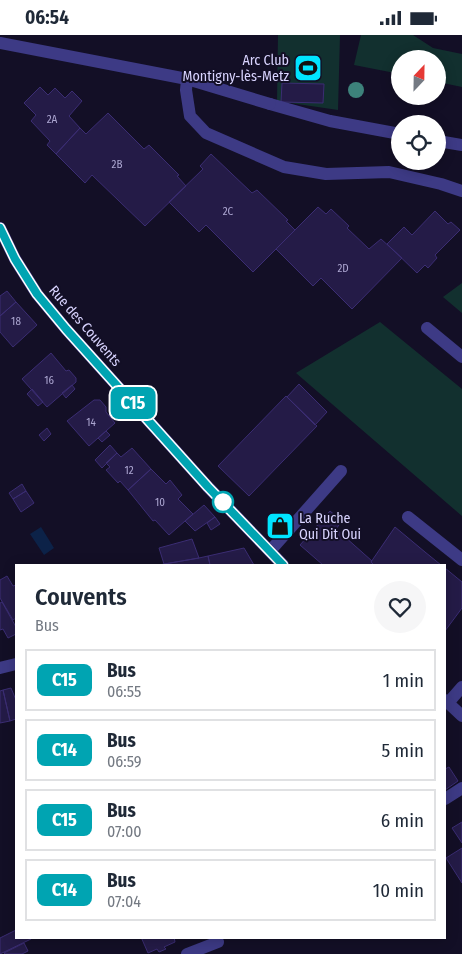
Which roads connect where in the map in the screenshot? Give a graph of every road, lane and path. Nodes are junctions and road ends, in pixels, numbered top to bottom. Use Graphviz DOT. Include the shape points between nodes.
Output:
graph roads {
  1 [pos="0,43"];
  2 [pos="187,79"];
  3 [pos="391,132"];
  4 [pos="446,142"];
  5 [pos="462,145"];
  6 [pos="462,191"];
  7 [pos="0,228"];
  8 [pos="427,328"];
  9 [pos="462,357"];
  10 [pos="341,471"];
  11 [pos="408,517"];
  12 [pos="270,551"];
  13 [pos="462,560"];
  14 [pos="282,564"];
  15 [pos="15,664"];
  16 [pos="0,668"];
  17 [pos="462,687"];
  18 [pos="447,701"];
  19 [pos="462,717"];
  20 [pos="462,788"];
  21 [pos="446,798"];
  22 [pos="218,942"];
  23 [pos="193,947"];
  1 -- 2 [label="street"];
  2 -- 3 [label="street" via="330,121"];
  2 -- 6 [label="street" via="190,116 206,133 284,167 326,174 389,172 442,183"];
  4 -- 5 [label="street"];
  7 -- 12 [label="street, Rue des Couvents" via="37,294 66,329"];
  8 -- 9 [label="street"];
  10 -- 12 [label="street"];
  11 -- 13 [label="street"];
  12 -- 14 [label="street, Rue des Couvents"];
  15 -- 16 [label="street"];
  17 -- 18 [label="street"];
  18 -- 19 [label="street"];
  20 -- 21 [label="street"];
  22 -- 23 [label="street"];
}
